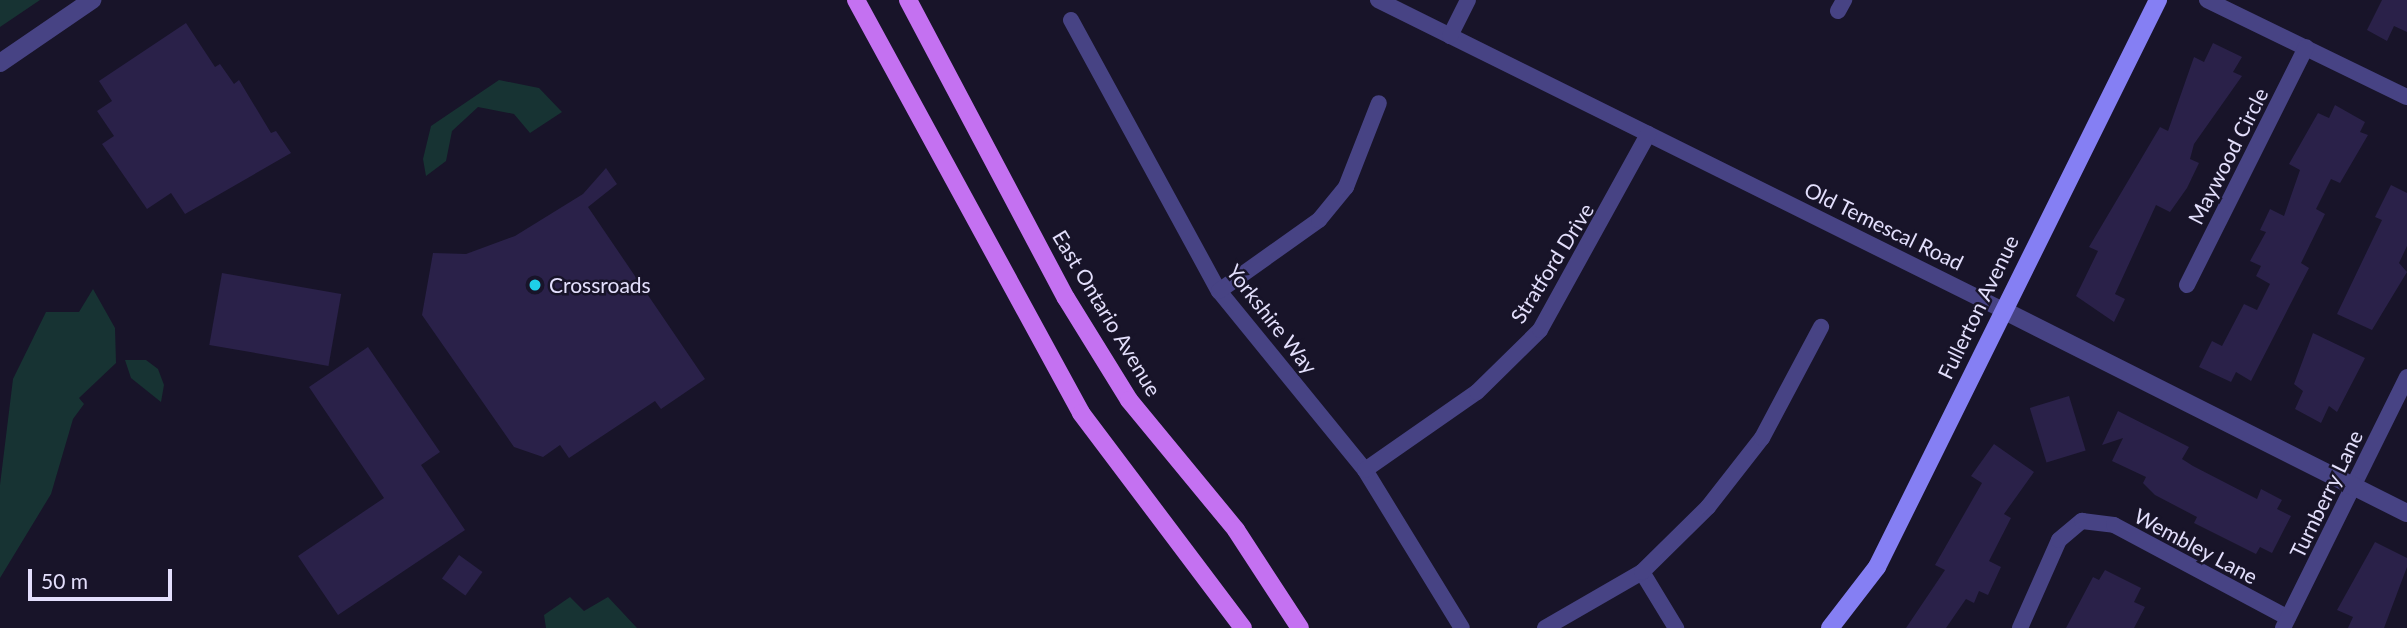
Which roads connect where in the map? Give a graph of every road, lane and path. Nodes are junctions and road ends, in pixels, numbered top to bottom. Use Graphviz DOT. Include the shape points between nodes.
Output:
graph roads {
  1 [pos="92,0"];
  2 [pos="856,0"];
  3 [pos="908,0"];
  4 [pos="1378,0"];
  5 [pos="1468,0"];
  6 [pos="2158,0"];
  7 [pos="2207,0"];
  8 [pos="1071,20"];
  9 [pos="1450,36"];
  10 [pos="2306,47"];
  11 [pos="0,63"];
  12 [pos="2407,97"];
  13 [pos="1379,103"];
  14 [pos="1648,134"];
  15 [pos="2187,285"];
  16 [pos="1219,290"];
  17 [pos="2001,309"];
  18 [pos="1821,327"];
  19 [pos="2407,377"];
  20 [pos="1365,470"];
  21 [pos="2353,486"];
  22 [pos="2407,513"];
  23 [pos="1642,572"];
  24 [pos="2285,623"];
  25 [pos="1243,628"];
  26 [pos="1300,628"];
  27 [pos="1462,628"];
  28 [pos="1545,628"];
  29 [pos="1676,628"];
  30 [pos="1830,628"];
  31 [pos="2020,628"];
  1 -- 11 [label="street"];
  2 -- 25 [label="main road" via="1081,413 1136,495"];
  3 -- 26 [label="main road, East Ontario Avenue" via="1066,298 1129,400 1236,530"];
  4 -- 9 [label="street, Old Temescal Road"];
  5 -- 9 [label="street"];
  6 -- 17 [label="main road, Fullerton Avenue"];
  7 -- 10 [label="street"];
  8 -- 16 [label="street, Yorkshire Way"];
  9 -- 14 [label="street, Old Temescal Road"];
  10 -- 12 [label="street"];
  10 -- 15 [label="street, Maywood Circle"];
  13 -- 16 [label="street" via="1346,187 1319,220"];
  14 -- 17 [label="street, Old Temescal Road"];
  14 -- 20 [label="street, Stratford Drive" via="1540,330 1477,392"];
  16 -- 20 [label="street, Yorkshire Way"];
  17 -- 21 [label="street, Old Temescal Road"];
  17 -- 30 [label="main road, Fullerton Avenue" via="1877,567"];
  18 -- 23 [label="street" via="1738,474"];
  19 -- 21 [label="street, Turnberry Lane"];
  20 -- 27 [label="street, Yorkshire Way"];
  21 -- 22 [label="street, Old Temescal Road"];
  21 -- 24 [label="street, Turnberry Lane"];
  23 -- 28 [label="street"];
  23 -- 29 [label="street"];
  24 -- 31 [label="street, Wembley Lane" via="2114,525 2082,521 2059,540"];
}
